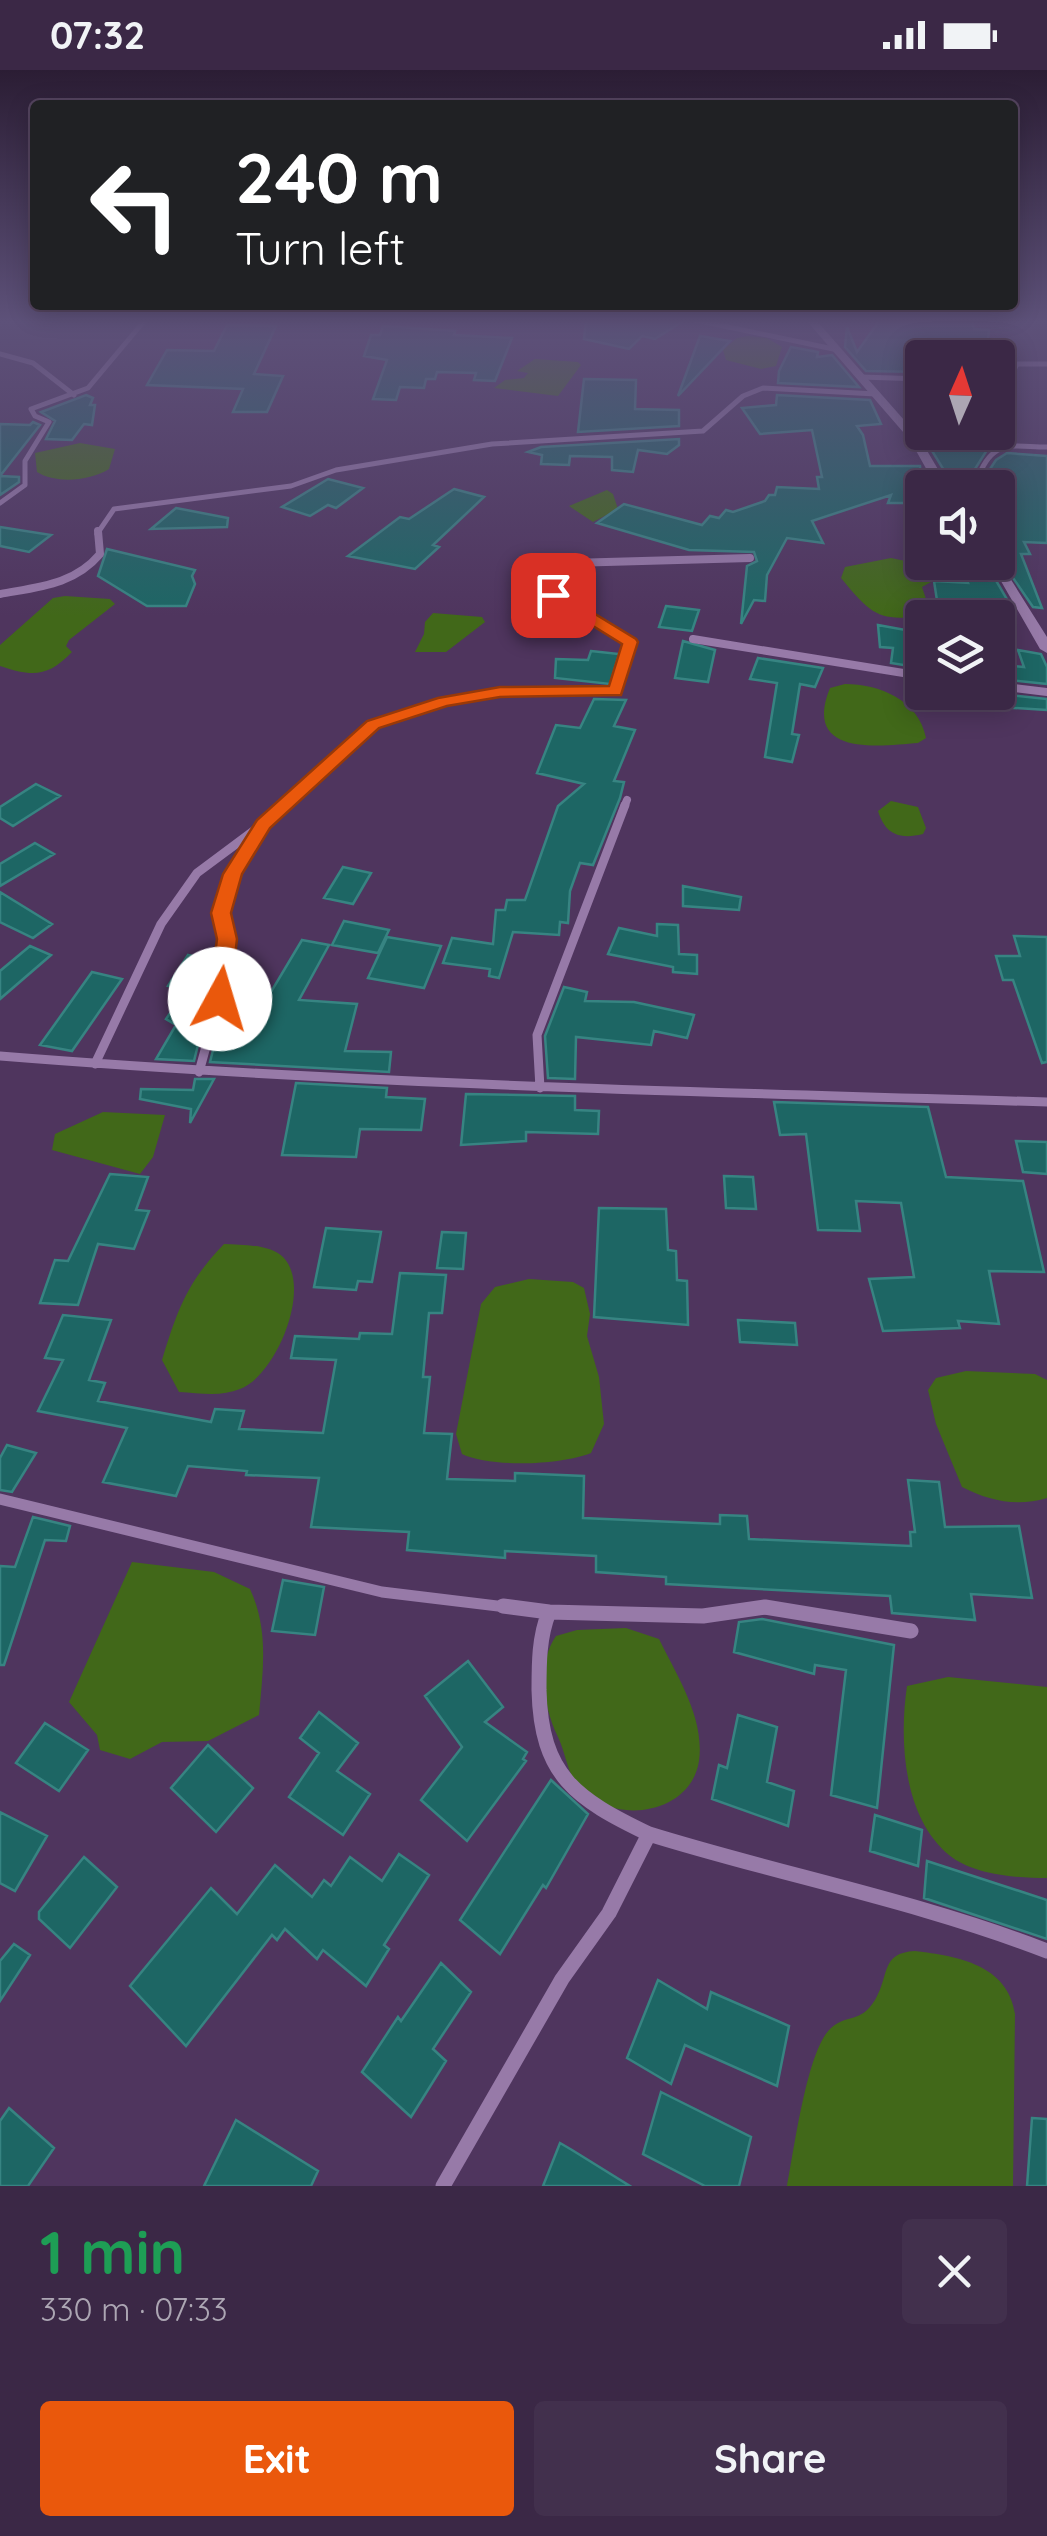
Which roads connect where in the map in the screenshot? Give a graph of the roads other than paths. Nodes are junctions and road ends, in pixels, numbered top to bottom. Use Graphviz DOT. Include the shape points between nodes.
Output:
graph roads {
  1 [pos="42,419"];
  2 [pos="717,419"];
  3 [pos="897,419"];
  4 [pos="1047,447"];
  5 [pos="933,470"];
  6 [pos="980,470"];
  7 [pos="0,503"];
  8 [pos="750,558"];
  9 [pos="1007,580"];
  10 [pos="0,594"];
  11 [pos="693,639"];
  12 [pos="1047,648"];
  13 [pos="905,673"];
  14 [pos="1015,688"];
  15 [pos="1047,692"];
  16 [pos="627,800"];
  17 [pos="263,824"];
  18 [pos="0,1056"];
  19 [pos="95,1064"];
  20 [pos="199,1072"];
  21 [pos="540,1088"];
  22 [pos="1047,1102"];
  23 [pos="0,1499"];
  24 [pos="549,1612"];
  25 [pos="911,1631"];
  26 [pos="648,1834"];
  27 [pos="1047,1951"];
  28 [pos="443,2186"];
  1 -- 7 [label="street" via="50,422 25,461 26,485"];
  2 -- 10 [label="street" via="704,430 492,444 336,470 291,486 114,509 96,534 100,554 92,566 68,581"];
  3 -- 5 [label="main road"];
  4 -- 6 [label="street" via="995,447"];
  8 -- 17 [label="street" via="570,563 553,595 630,642 616,691 500,692 373,724"];
  9 -- 12 [label="main road"];
  11 -- 13 [label="street"];
  14 -- 15 [label="street"];
  16 -- 21 [label="street" via="536,1034"];
  17 -- 19 [label="street" via="197,873 161,924"];
  17 -- 20 [label="street" via="232,874 221,913 227,939 220,999"];
  18 -- 19 [label="street"];
  19 -- 20 [label="street"];
  20 -- 21 [label="street"];
  21 -- 22 [label="street"];
  23 -- 24 [label="street" via="382,1592"];
  24 -- 25 [label="street" via="703,1616 766,1607"];
  24 -- 26 [label="street" via="540,1634 538,1709 550,1766 612,1818"];
  26 -- 27 [label="street" via="975,1924"];
  26 -- 28 [label="street" via="610,1913 562,1978"];
}
